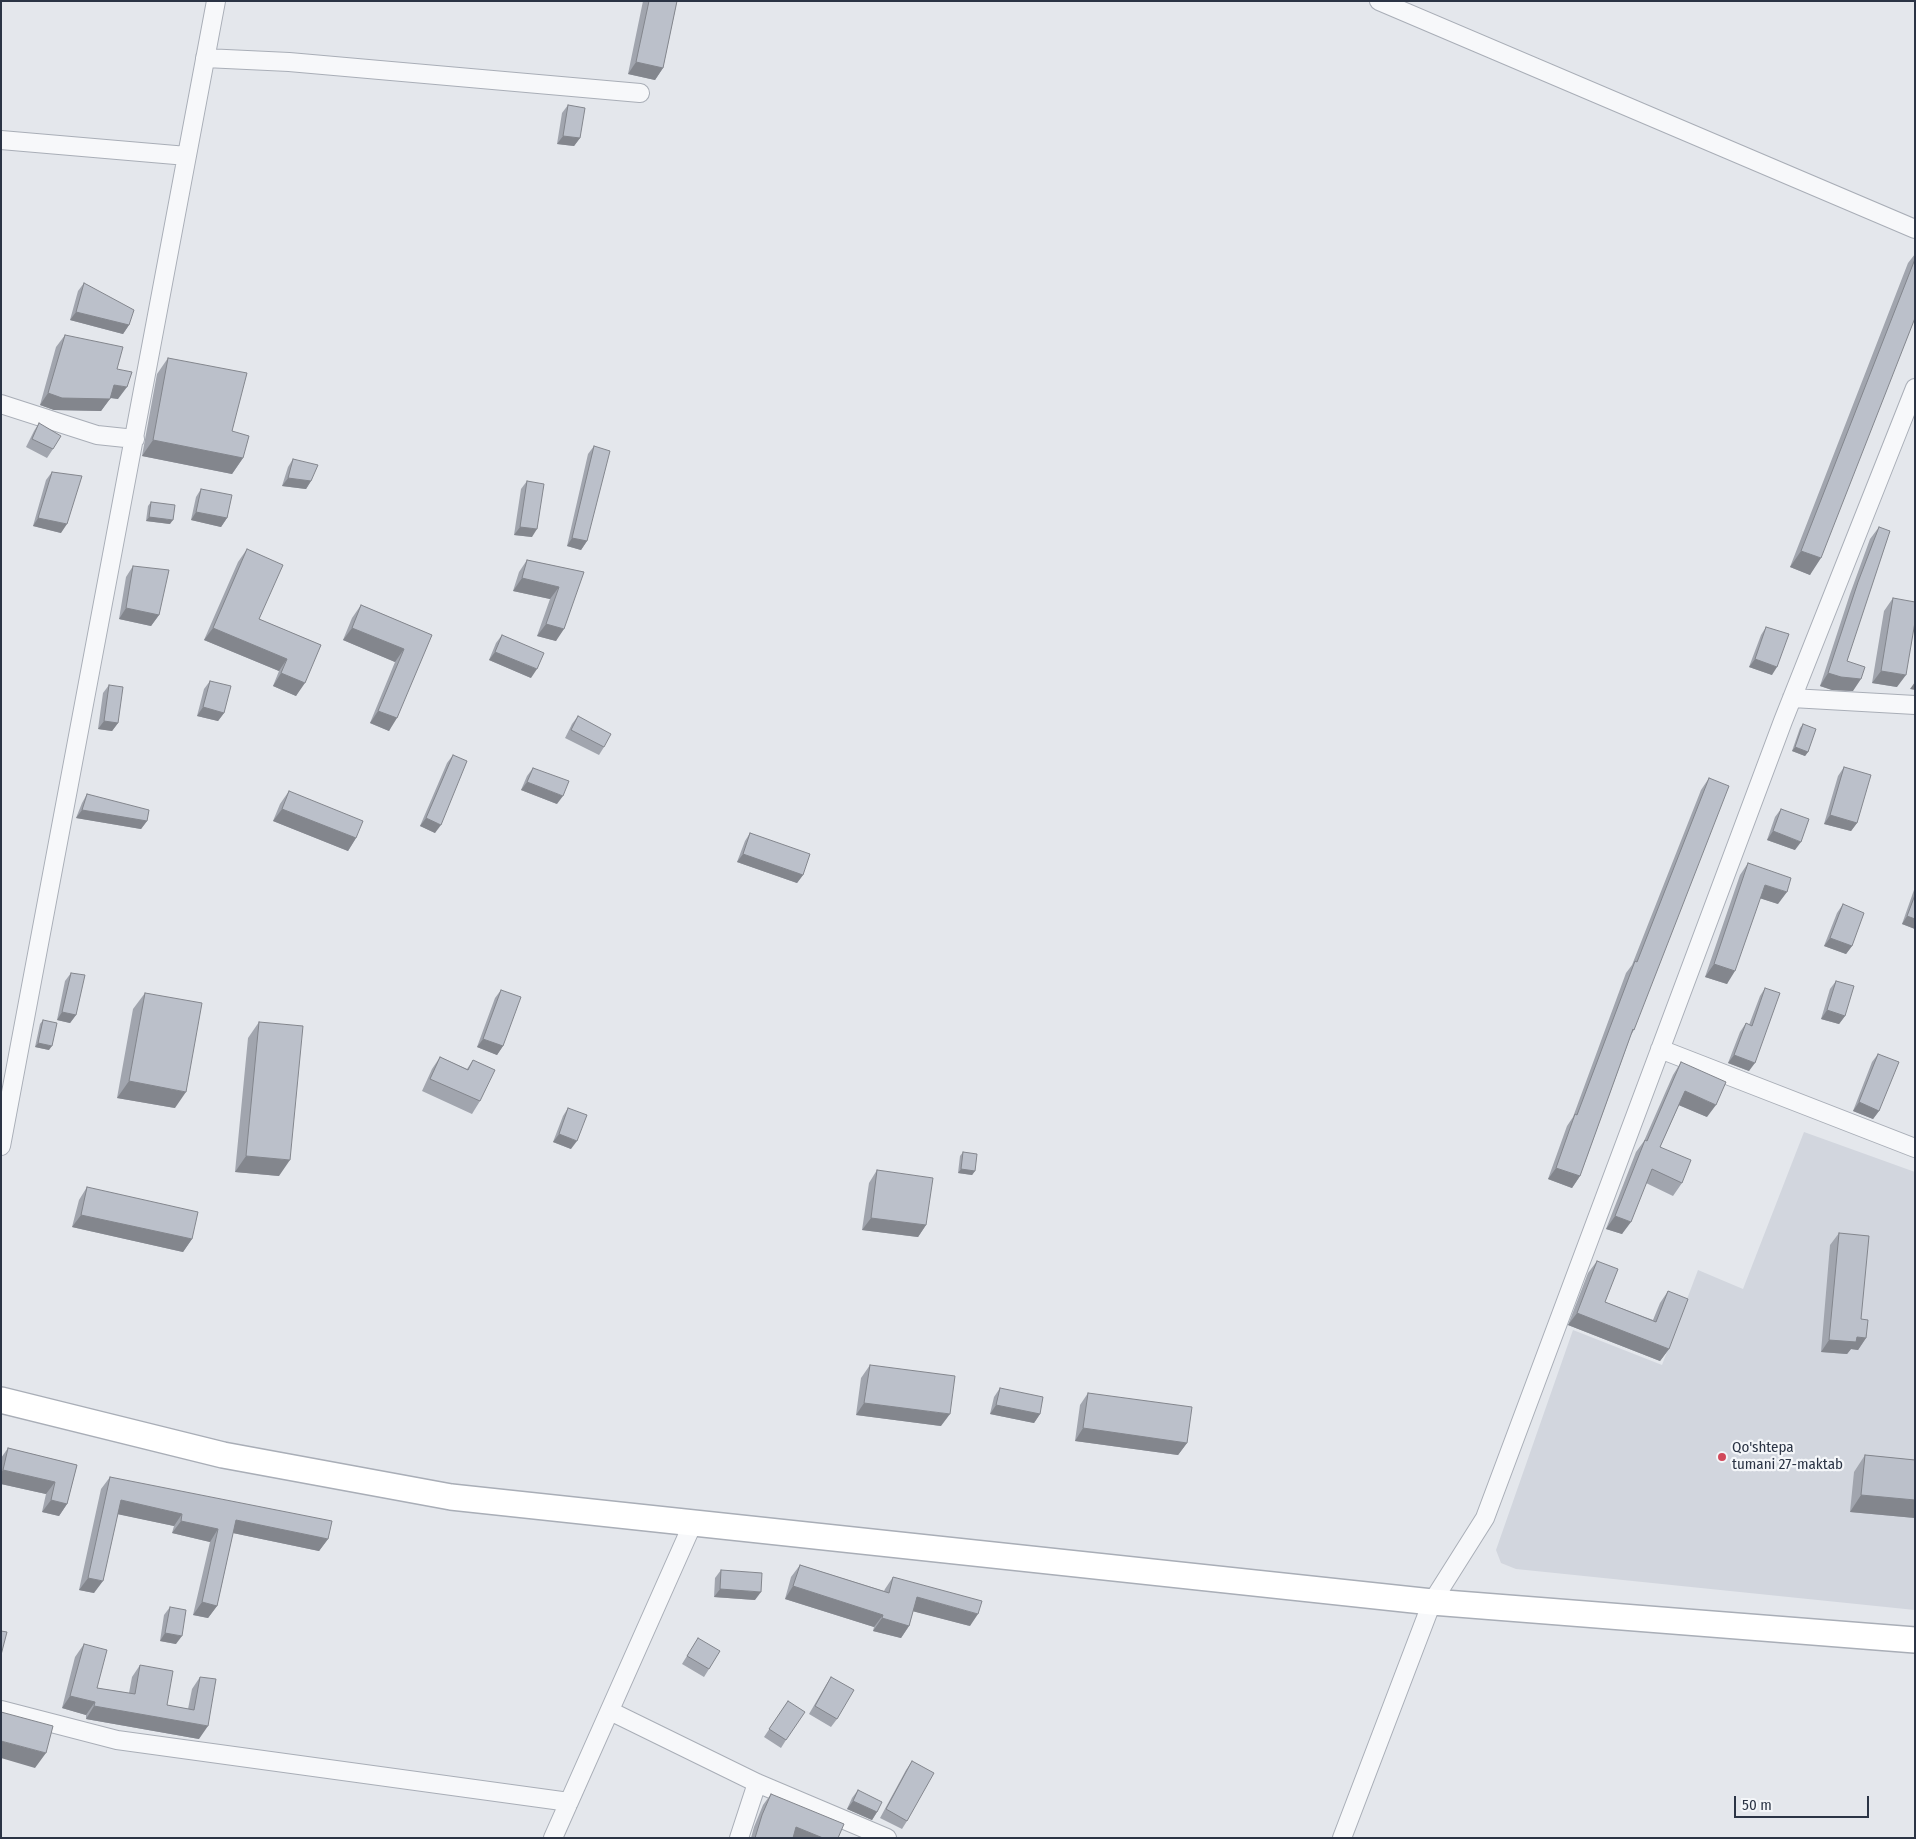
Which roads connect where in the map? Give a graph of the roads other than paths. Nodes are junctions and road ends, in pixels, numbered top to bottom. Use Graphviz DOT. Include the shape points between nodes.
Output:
graph roads {
  1 [pos="216,1"];
  2 [pos="1379,1"];
  3 [pos="205,58"];
  4 [pos="640,93"];
  5 [pos="1,140"];
  6 [pos="187,156"];
  7 [pos="1915,229"];
  8 [pos="1915,388"];
  9 [pos="1,404"];
  10 [pos="134,439"];
  11 [pos="1792,698"];
  12 [pos="1915,705"];
  13 [pos="1660,1049"];
  14 [pos="1,1146"];
  15 [pos="1915,1148"];
  16 [pos="1,1400"];
  17 [pos="693,1523"];
  18 [pos="1432,1602"];
  19 [pos="1915,1640"];
  20 [pos="1,1710"];
  21 [pos="610,1711"];
  22 [pos="757,1783"];
  23 [pos="569,1802"];
  24 [pos="553,1838"];
  25 [pos="739,1838"];
  26 [pos="888,1838"];
  27 [pos="1342,1838"];
  1 -- 3 [label="street"];
  2 -- 7 [label="street"];
  3 -- 4 [label="street"];
  3 -- 6 [label="street"];
  5 -- 6 [label="street"];
  6 -- 10 [label="street"];
  8 -- 11 [label="street"];
  9 -- 10 [label="street" via="97,435"];
  10 -- 14 [label="street"];
  11 -- 12 [label="street"];
  11 -- 13 [label="street"];
  13 -- 15 [label="street"];
  13 -- 18 [label="street" via="1485,1518"];
  16 -- 17 [label="street" via="223,1455 451,1497"];
  17 -- 18 [label="street"];
  17 -- 21 [label="street"];
  18 -- 19 [label="street"];
  18 -- 27 [label="street"];
  20 -- 23 [label="street" via="117,1740"];
  21 -- 22 [label="street"];
  21 -- 23 [label="street"];
  22 -- 25 [label="street"];
  22 -- 26 [label="street"];
  23 -- 24 [label="street"];
}
